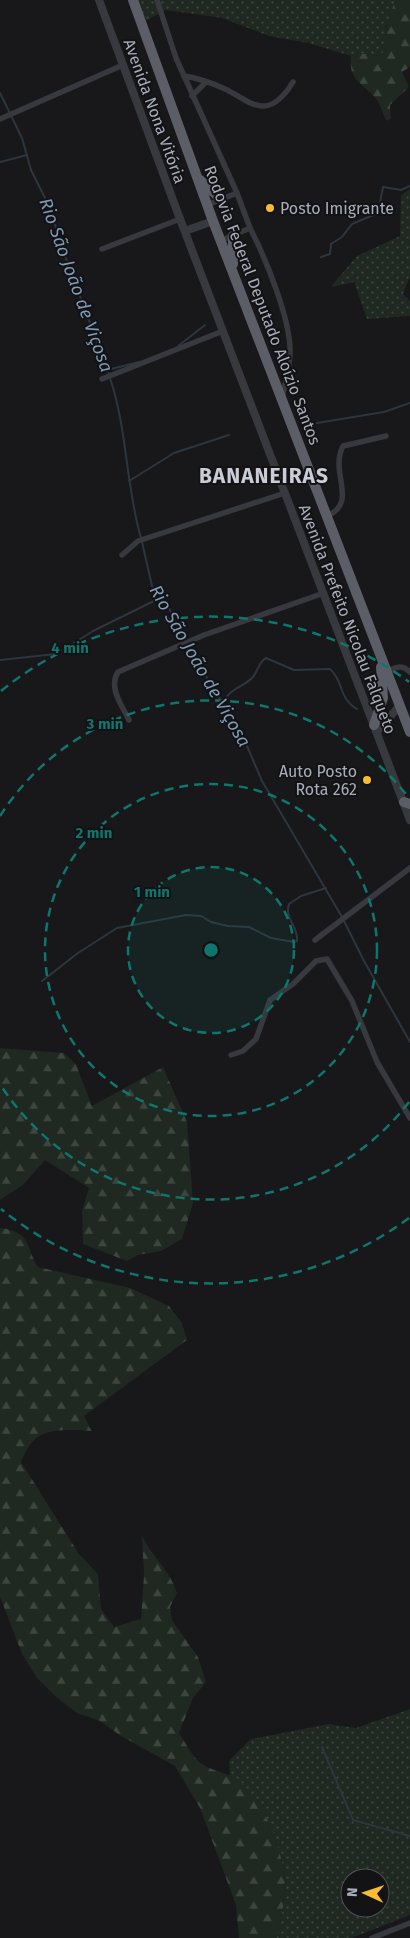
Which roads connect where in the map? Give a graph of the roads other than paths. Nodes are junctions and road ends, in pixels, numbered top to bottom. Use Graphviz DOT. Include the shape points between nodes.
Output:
graph roads {
  1 [pos="99,0"];
  2 [pos="132,0"];
  3 [pos="157,0"];
  4 [pos="124,65"];
  5 [pos="184,76"];
  6 [pos="206,82"];
  7 [pos="293,82"];
  8 [pos="192,96"];
  9 [pos="2,118"];
  10 [pos="196,176"];
  11 [pos="237,193"];
  12 [pos="221,199"];
  13 [pos="207,206"];
  14 [pos="180,219"];
  15 [pos="213,221"];
  16 [pos="250,228"];
  17 [pos="186,231"];
  18 [pos="233,236"];
  19 [pos="220,241"];
  20 [pos="102,249"];
  21 [pos="235,279"];
  22 [pos="223,331"];
  23 [pos="105,378"];
  24 [pos="282,398"];
  25 [pos="386,436"];
  26 [pos="285,493"];
  27 [pos="327,516"];
  28 [pos="122,555"];
  29 [pos="324,593"];
  30 [pos="378,646"];
  31 [pos="387,671"];
  32 [pos="410,672"];
  33 [pos="400,704"];
  34 [pos="129,720"];
  35 [pos="375,728"];
  36 [pos="410,732"];
  37 [pos="406,799"];
  38 [pos="410,820"];
  39 [pos="410,868"];
  40 [pos="315,940"];
  41 [pos="231,1055"];
  42 [pos="410,1118"];
  43 [pos="410,1923"];
  44 [pos="372,1938"];
  1 -- 4 [label="street, Avenida Nona Vitória"];
  2 -- 10 [label="highway, Rodovia Federal Deputado Aloízio Santos"];
  3 -- 5 [label="street"];
  4 -- 9 [label="street"];
  4 -- 14 [label="street, Avenida Nona Vitória"];
  5 -- 6 [label="street"];
  5 -- 8 [label="street"];
  6 -- 7 [label="street" via="255,105 264,106 275,102"];
  6 -- 8 [label="street"];
  8 -- 11 [label="street"];
  10 -- 12 [label="highway"];
  10 -- 13 [label="highway, Rodovia Federal Deputado Aloízio Santos"];
  11 -- 12 [label="street"];
  11 -- 16 [label="street"];
  12 -- 13 [label="street"];
  13 -- 15 [label="highway, Rodovia Federal Deputado Aloízio Santos"];
  14 -- 17 [label="street, Avenida Nona Vitória"];
  14 -- 20 [label="street"];
  15 -- 17 [label="street"];
  15 -- 19 [label="highway, Rodovia Federal Deputado Aloízio Santos"];
  16 -- 18 [label="street"];
  16 -- 24 [label="street" via="264,255 288,336 289,362"];
  17 -- 22 [label="street, Avenida Prefeito Nicolau Falqueto"];
  18 -- 19 [label="street"];
  18 -- 21 [label="highway"];
  19 -- 21 [label="highway, Rodovia Federal Deputado Aloízio Santos"];
  21 -- 24 [label="highway, Rodovia Federal Deputado Aloízio Santos"];
  22 -- 23 [label="street"];
  22 -- 26 [label="street, Avenida Prefeito Nicolau Falqueto"];
  24 -- 27 [label="highway, Rodovia Federal Deputado Aloízio Santos"];
  25 -- 27 [label="street" via="344,446 339,467 343,502 337,512"];
  26 -- 28 [label="street" via="138,541"];
  26 -- 29 [label="street, Avenida Prefeito Nicolau Falqueto"];
  27 -- 30 [label="highway, Rodovia Federal Deputado Aloízio Santos"];
  29 -- 34 [label="street" via="244,620 118,672 114,687"];
  29 -- 35 [label="street, Avenida Prefeito Nicolau Falqueto"];
  30 -- 31 [label="highway, Rodovia Federal Deputado Aloízio Santos"];
  30 -- 35 [label="highway" via="384,684"];
  31 -- 32 [label="street" via="398,666"];
  31 -- 33 [label="highway, Rodovia Federal Deputado Aloízio Santos"];
  33 -- 35 [label="street"];
  33 -- 36 [label="highway, Rodovia Federal Deputado Aloízio Santos"];
  35 -- 37 [label="street, Avenida Prefeito Nicolau Falqueto"];
  37 -- 38 [label="street, Avenida Prefeito Nicolau Falqueto"];
  39 -- 40 [label="street"];
  41 -- 42 [label="street" via="243,1051 256,1039 270,1000 316,961 327,959 352,1001 377,1062"];
  43 -- 44 [label="street"];
}
